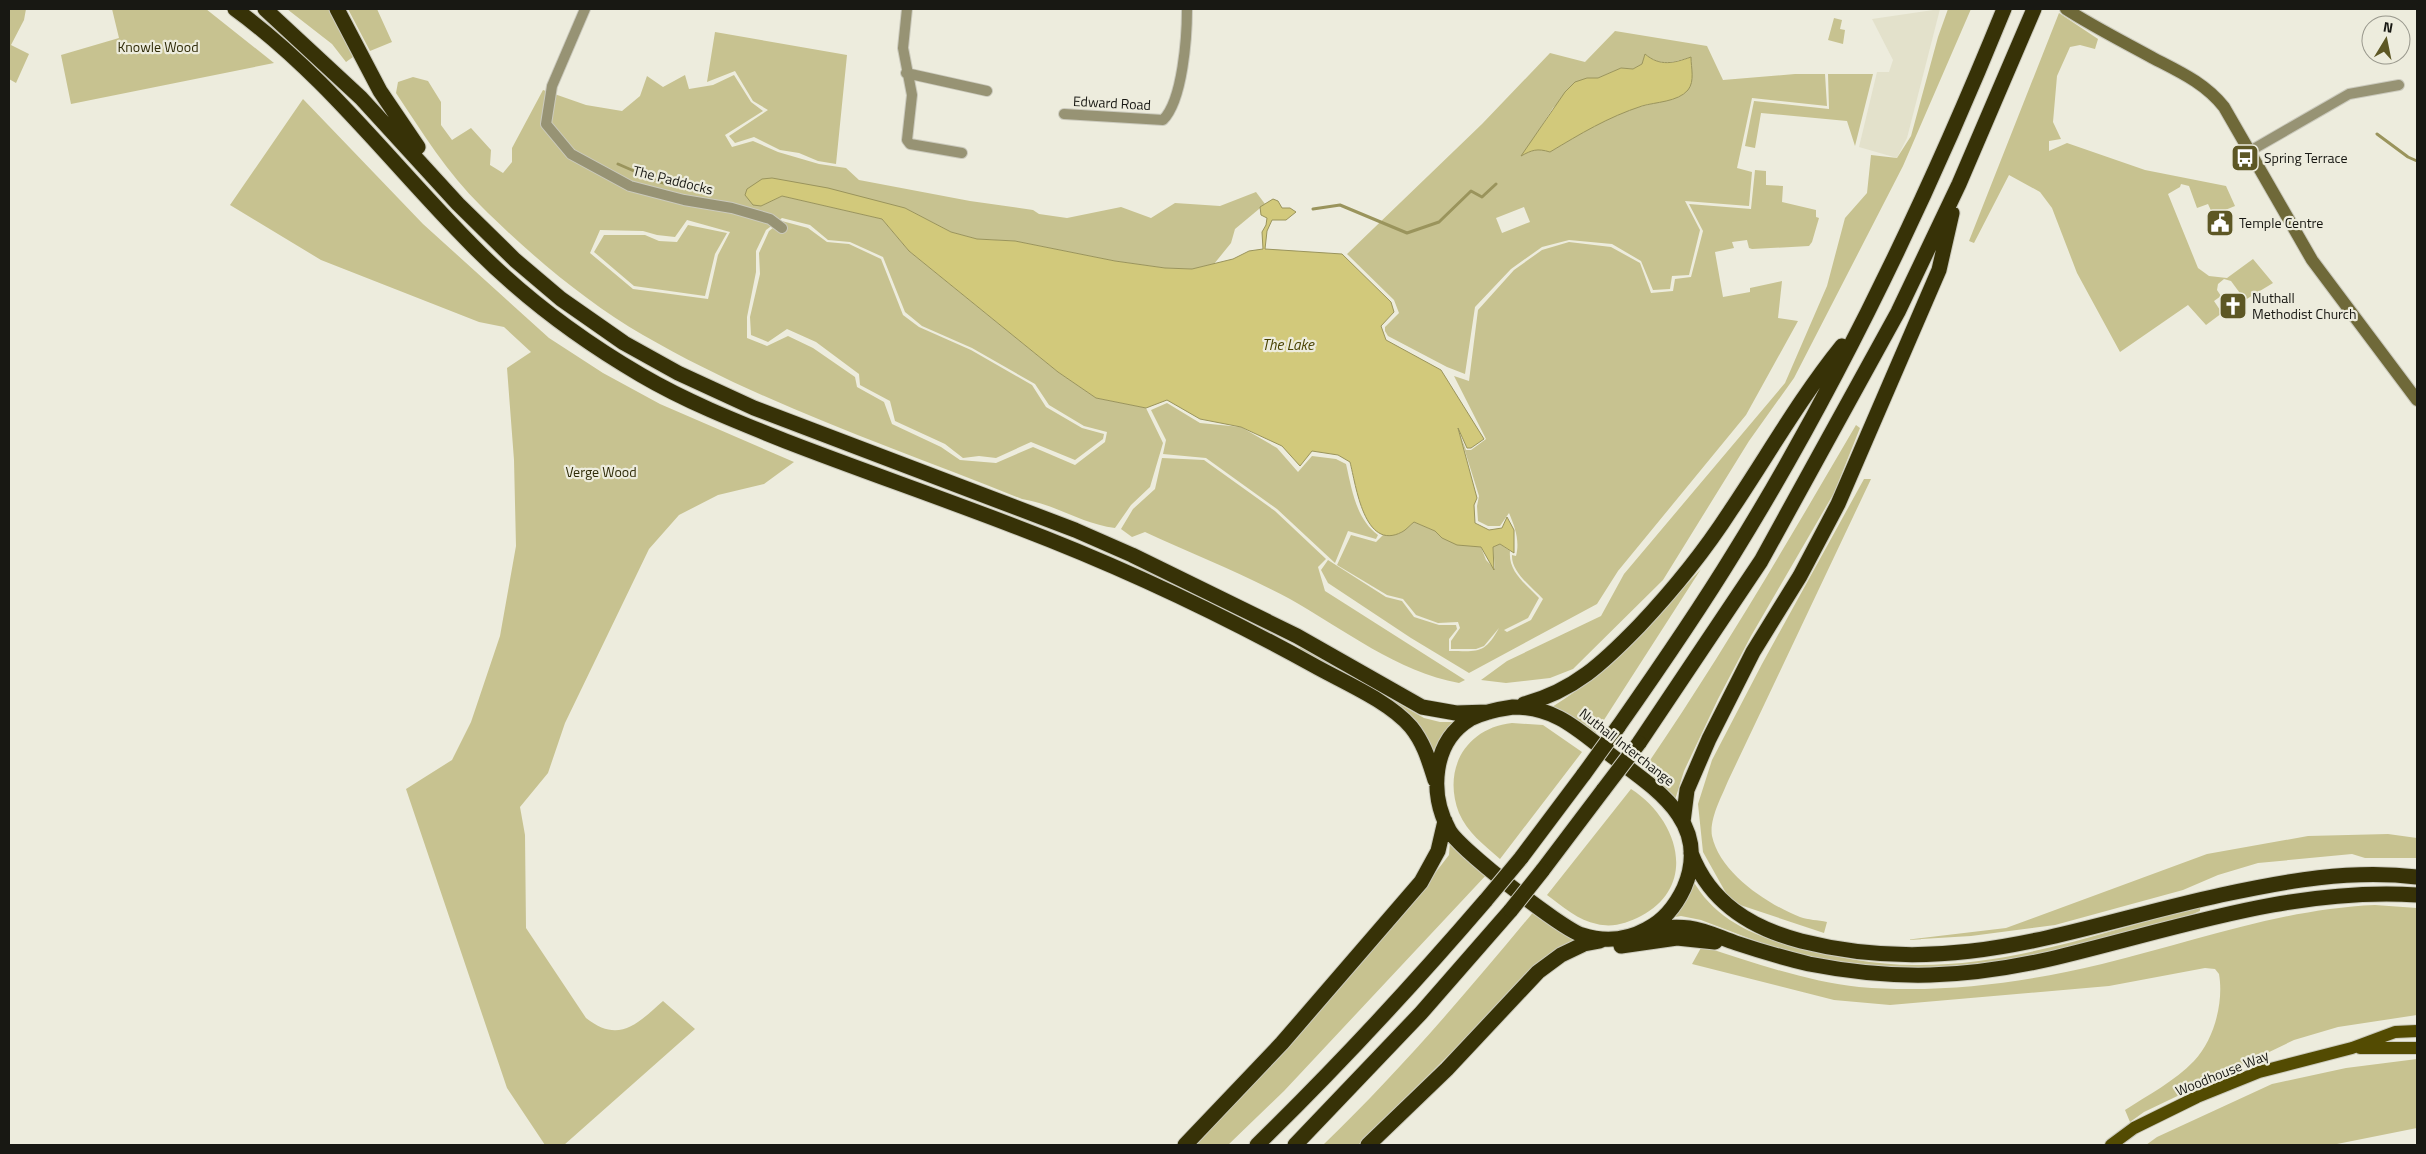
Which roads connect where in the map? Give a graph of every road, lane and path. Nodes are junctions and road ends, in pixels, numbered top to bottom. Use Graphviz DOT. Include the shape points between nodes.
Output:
graph roads {
  1 [pos="235,9"];
  2 [pos="266,9"];
  3 [pos="337,9"];
  4 [pos="585,9"];
  5 [pos="907,9"];
  6 [pos="1187,9"];
  7 [pos="2004,9"];
  8 [pos="2034,9"];
  9 [pos="2066,9"];
  10 [pos="906,73"];
  11 [pos="2399,85"];
  12 [pos="987,90"];
  13 [pos="1064,114"];
  14 [pos="2250,151"];
  15 [pos="962,153"];
  16 [pos="1959,184"];
  17 [pos="458,204"];
  18 [pos="782,228"];
  19 [pos="1866,316"];
  20 [pos="2417,400"];
  21 [pos="1513,707"];
  22 [pos="1489,712"];
  23 [pos="1435,780"];
  24 [pos="1445,821"];
  25 [pos="1684,822"];
  26 [pos="1691,853"];
  27 [pos="2417,877"];
  28 [pos="2417,895"];
  29 [pos="1647,929"];
  30 [pos="1606,940"];
  31 [pos="1738,944"];
  32 [pos="1516,997"];
  33 [pos="2417,1031"];
  34 [pos="2352,1048"];
  35 [pos="2417,1048"];
  36 [pos="1185,1145"];
  37 [pos="1257,1145"];
  38 [pos="1295,1145"];
  39 [pos="1368,1145"];
  40 [pos="2111,1145"];
  1 -- 23 [label="highway" via="282,47 348,110 500,272 552,314 642,376 793,444 1065,546 1238,625 1403,719 1421,740"];
  2 -- 17 [label="highway" via="361,98"];
  3 -- 17 [label="highway" via="380,91"];
  4 -- 18 [label="street, The Paddocks" via="552,86 546,124 571,154 630,186 732,208 770,219"];
  5 -- 10 [label="street" via="903,48"];
  6 -- 13 [label="street, Edward Road" via="1186,46 1181,72 1171,109 1163,120"];
  7 -- 19 [label="highway" via="1947,144"];
  8 -- 16 [label="highway"];
  9 -- 14 [label="main road" via="2206,88 2224,107"];
  10 -- 12 [label="street"];
  10 -- 15 [label="street" via="912,95 907,140 910,144"];
  11 -- 14 [label="street" via="2349,94"];
  14 -- 20 [label="main road" via="2312,260"];
  16 -- 25 [label="highway" via="1939,270 1838,504 1800,576 1750,658 1709,739 1688,790"];
  16 -- 38 [label="highway, bridge" via="1898,312 1761,562 1639,743 1511,910 1408,1027"];
  17 -- 22 [label="highway" via="515,260 561,299 624,343 686,377 754,408 1075,530 1132,555 1297,636 1422,707 1456,713"];
  19 -- 21 [label="highway" via="1818,376 1704,550 1649,615 1570,687"];
  19 -- 37 [label="highway, bridge" via="1802,437 1734,553 1584,774 1486,900 1361,1041"];
  21 -- 22 [label="highway, Nuthall Interchange"];
  21 -- 25 [label="highway, Nuthall Interchange" via="1537,708 1562,717 1660,793 1675,807"];
  22 -- 23 [label="highway, Nuthall Interchange" via="1472,718 1450,737"];
  23 -- 24 [label="highway, Nuthall Interchange"];
  24 -- 30 [label="highway, Nuthall Interchange" via="1453,837 1467,851 1564,925 1576,933"];
  24 -- 36 [label="highway" via="1438,851 1422,882 1282,1042"];
  25 -- 26 [label="highway, Nuthall Interchange"];
  26 -- 27 [label="highway" via="1702,877 1716,896 1753,923 1790,938 1816,944 1864,952 1932,956 1991,950 2299,880 2369,874"];
  26 -- 29 [label="highway, Nuthall Interchange" via="1687,882 1676,903 1670,912"];
  28 -- 31 [label="highway" via="2342,894 2267,904 2050,960 1941,976 1910,977 1854,971 1790,959"];
  29 -- 30 [label="highway, Nuthall Interchange"];
  29 -- 31 [label="highway" via="1690,928"];
  30 -- 32 [label="highway" via="1584,944 1561,955 1538,972"];
  31 -- 32 [label="highway" via="1677,938 1600,950 1560,964"];
  32 -- 39 [label="highway"];
  33 -- 34 [label="main road, Woodhouse Way" via="2395,1032"];
  34 -- 35 [label="main road, Woodhouse Way"];
  34 -- 40 [label="main road, Woodhouse Way" via="2259,1072 2134,1128"];
}
